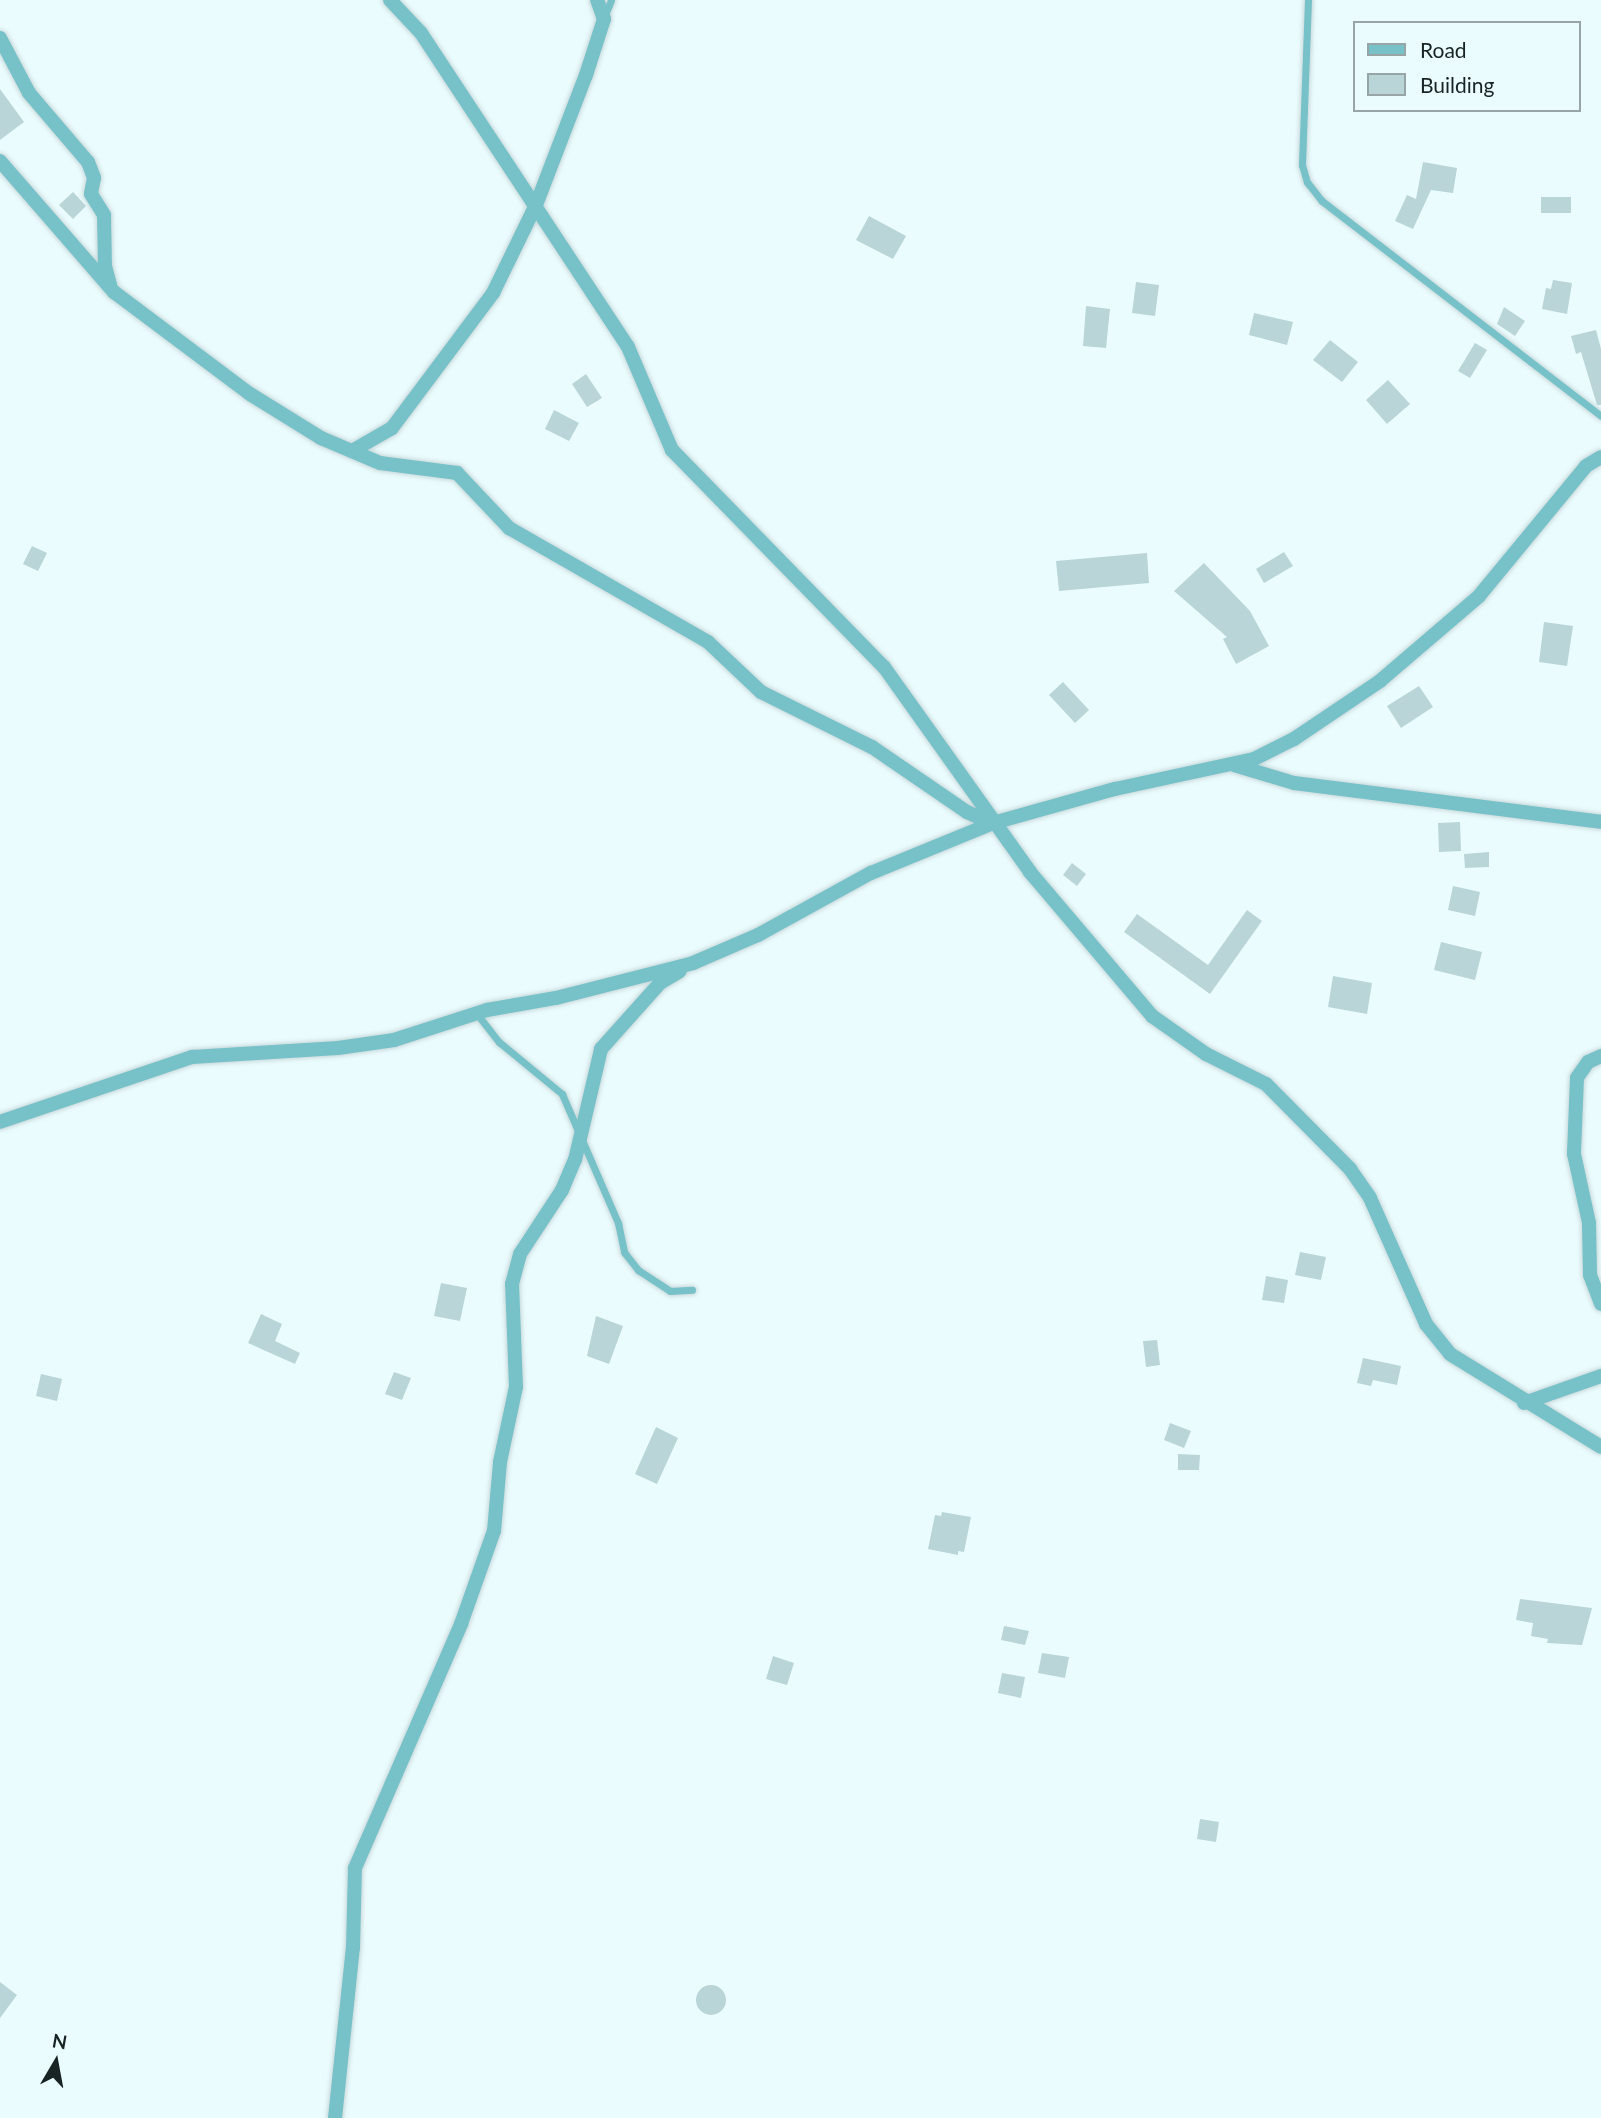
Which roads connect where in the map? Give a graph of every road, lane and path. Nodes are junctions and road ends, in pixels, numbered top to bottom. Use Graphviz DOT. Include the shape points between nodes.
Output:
graph roads {
  1 [pos="390,0"];
  2 [pos="597,0"];
  3 [pos="611,0"];
  4 [pos="1308,0"];
  5 [pos="604,19"];
  6 [pos="0,38"];
  7 [pos="0,161"];
  8 [pos="536,205"];
  9 [pos="112,290"];
  10 [pos="1601,416"];
  11 [pos="352,451"];
  12 [pos="1601,457"];
  13 [pos="1233,765"];
  14 [pos="1601,822"];
  15 [pos="993,823"];
  16 [pos="693,963"];
  17 [pos="476,1013"];
  18 [pos="1601,1056"];
  19 [pos="0,1122"];
  20 [pos="579,1139"];
  21 [pos="692,1290"];
  22 [pos="1601,1304"];
  23 [pos="1601,1376"];
  24 [pos="1524,1403"];
  25 [pos="1601,1447"];
  26 [pos="335,2118"];
  1 -- 8 [label="street" via="421,33"];
  2 -- 5 [label="street"];
  3 -- 5 [label="lane"];
  4 -- 10 [label="lane" via="1302,165 1307,182 1322,201"];
  5 -- 8 [label="street"];
  6 -- 9 [label="street" via="29,93 88,162 94,178 91,194 104,215 105,266"];
  7 -- 9 [label="street"];
  8 -- 11 [label="street" via="493,293 468,329 443,355 392,428"];
  8 -- 15 [label="street" via="628,347 672,450 884,667"];
  9 -- 11 [label="street" via="250,394 321,438"];
  11 -- 15 [label="street" via="380,463 457,473 509,528 708,642 761,691 872,747 967,812"];
  12 -- 13 [label="street" via="1586,466 1479,596 1380,681 1294,739"];
  13 -- 14 [label="street" via="1294,783"];
  13 -- 15 [label="street" via="1115,789"];
  15 -- 16 [label="street" via="871,873 758,935"];
  15 -- 24 [label="street" via="1152,1016 1206,1054 1266,1084 1321,1136 1370,1198 1426,1324 1450,1354"];
  16 -- 17 [label="street"];
  16 -- 20 [label="street" via="660,983 601,1049"];
  17 -- 19 [label="street" via="394,1040 338,1048 192,1056"];
  17 -- 20 [label="lane" via="499,1042 562,1094"];
  18 -- 22 [label="street" via="1588,1062 1577,1078 1574,1154 1589,1223 1590,1275"];
  20 -- 21 [label="lane" via="618,1223 624,1252 652,1283 670,1291"];
  20 -- 26 [label="street" via="562,1190 520,1254 512,1284 516,1387 500,1462 494,1531 461,1624 355,1867 353,1948"];
  23 -- 24 [label="street"];
  24 -- 25 [label="street"];
}
